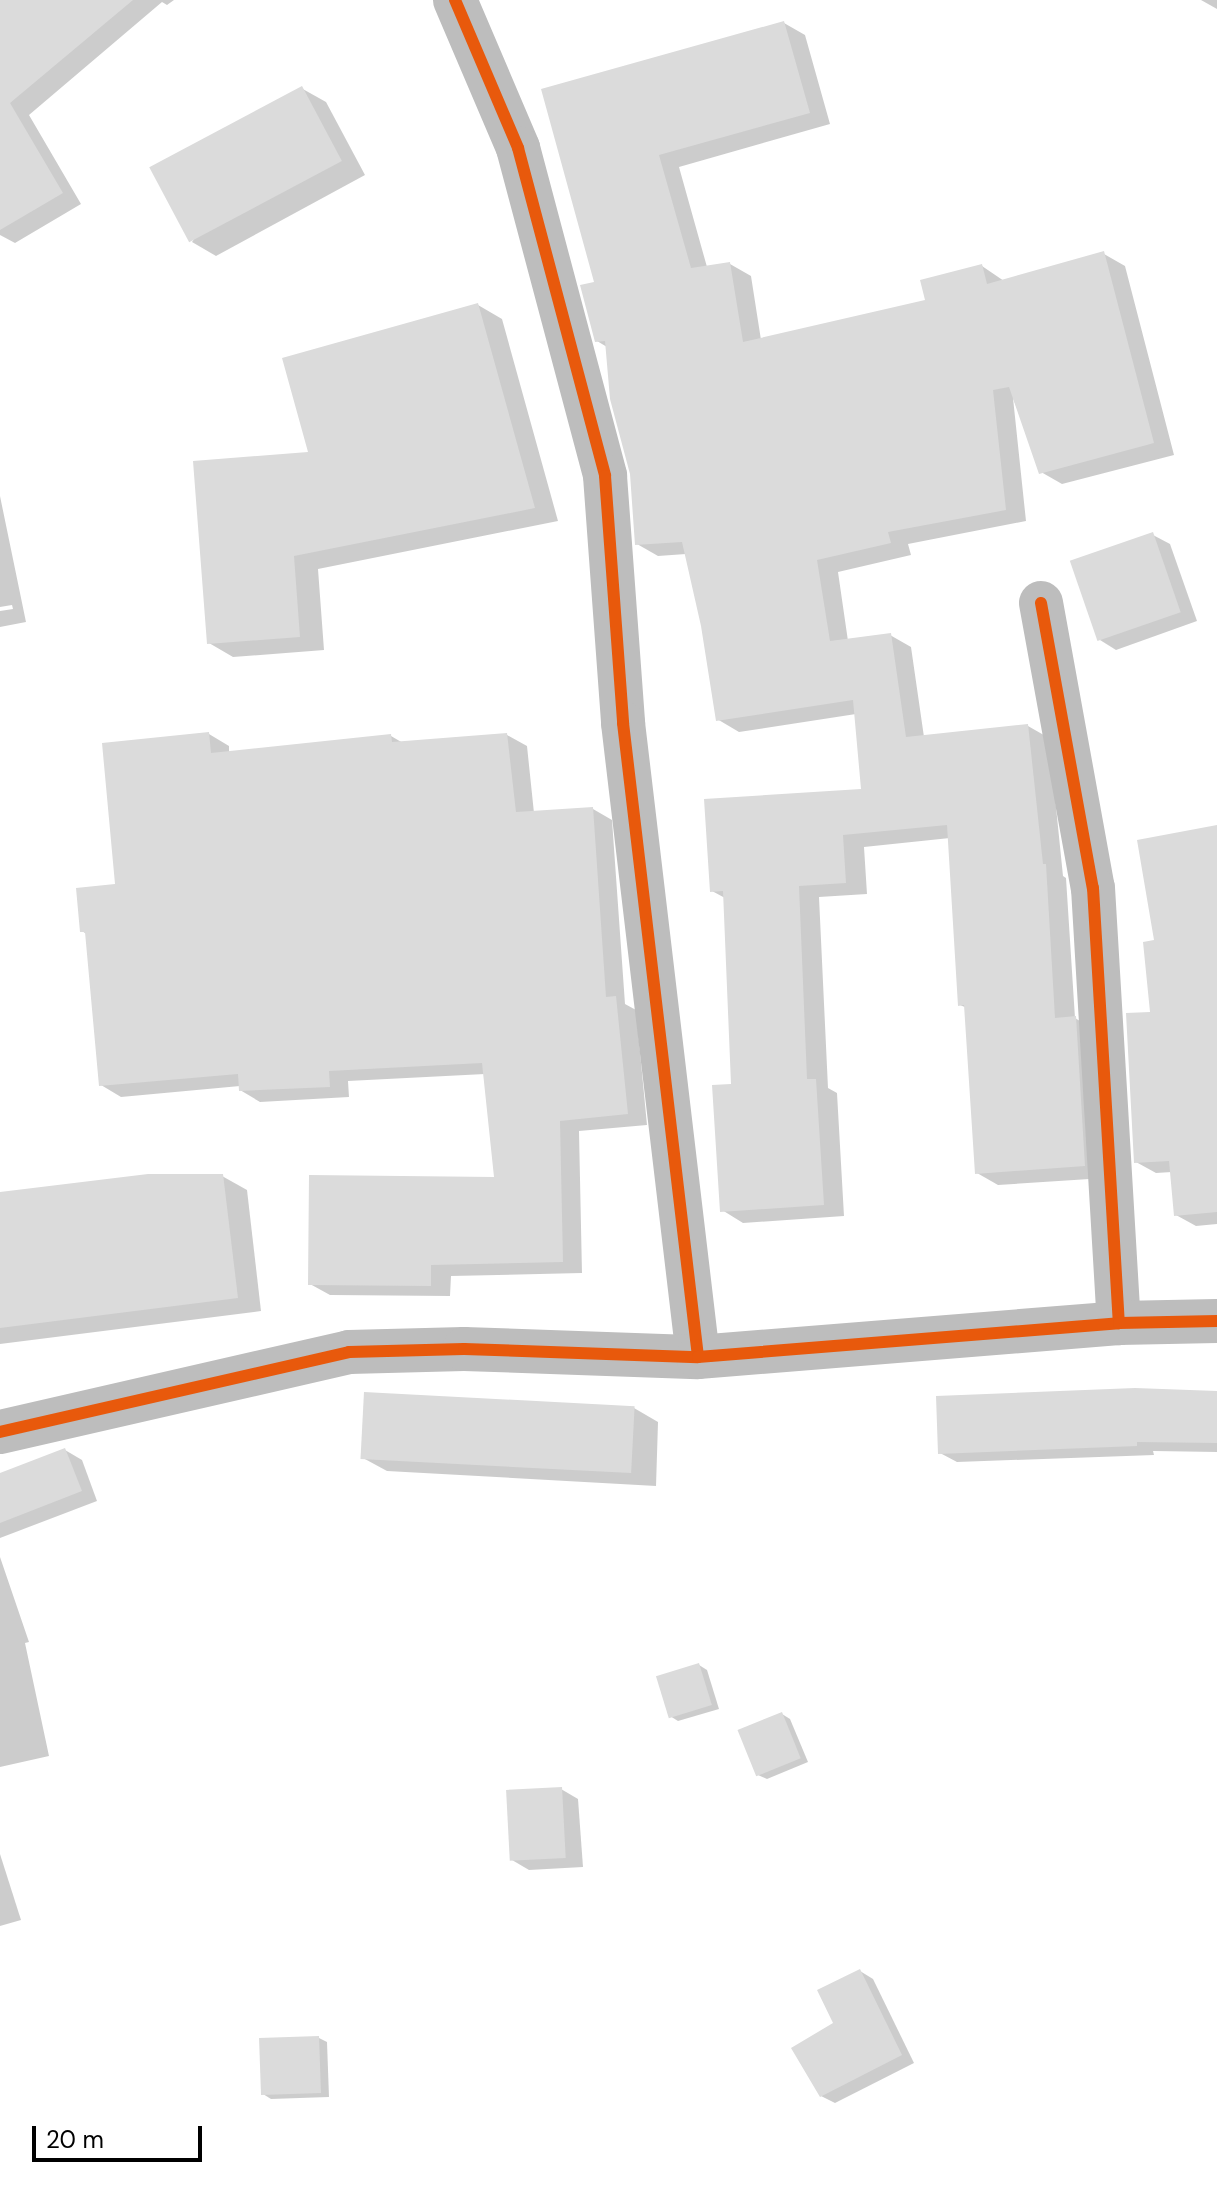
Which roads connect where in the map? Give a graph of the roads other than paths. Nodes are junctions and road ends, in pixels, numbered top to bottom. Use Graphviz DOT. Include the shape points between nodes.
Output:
graph roads {
  1 [pos="455,0"];
  2 [pos="1041,603"];
  3 [pos="1217,1321"];
  4 [pos="1119,1323"];
  5 [pos="698,1357"];
  6 [pos="0,1432"];
  1 -- 5 [label="street" via="518,148 605,476 623,723"];
  2 -- 4 [label="street" via="1093,888"];
  3 -- 4 [label="street"];
  4 -- 5 [label="street"];
  5 -- 6 [label="street" via="464,1349 349,1352"];
}
